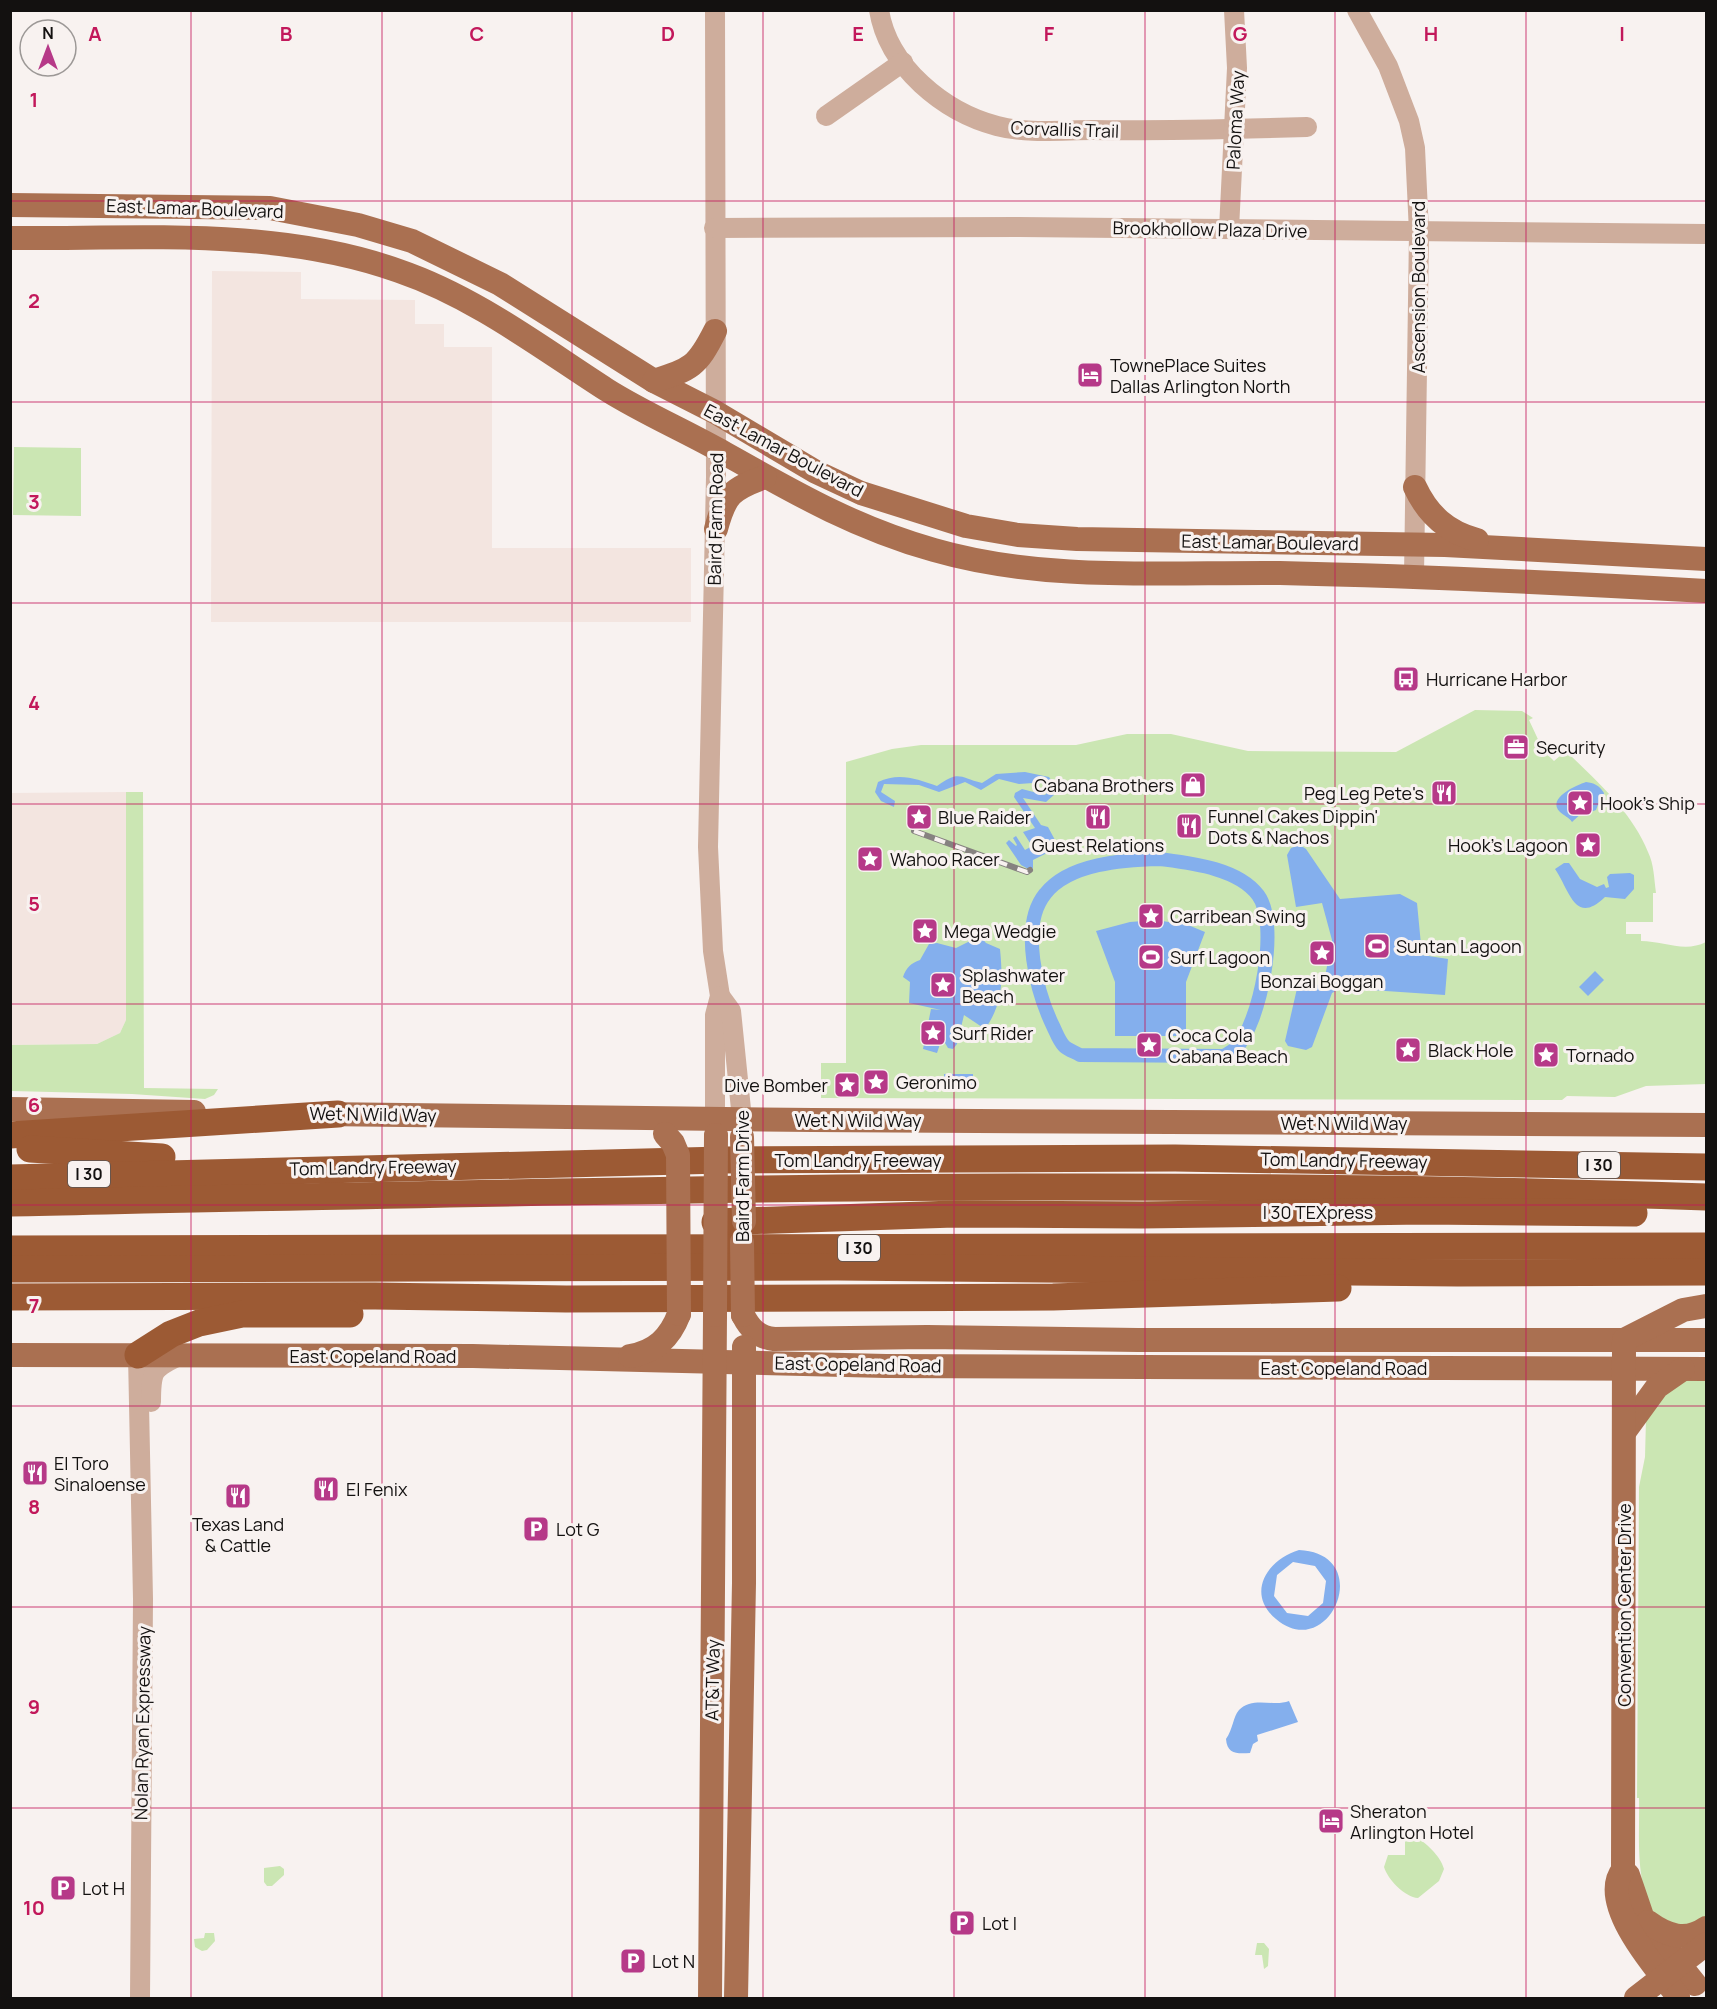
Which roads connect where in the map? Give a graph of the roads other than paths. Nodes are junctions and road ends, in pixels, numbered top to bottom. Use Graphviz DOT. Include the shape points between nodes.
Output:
graph roads {
  1 [pos="714,10"];
  2 [pos="879,10"];
  3 [pos="1234,10"];
  4 [pos="1357,10"];
  5 [pos="903,62"];
  6 [pos="826,116"];
  7 [pos="1307,127"];
  8 [pos="1234,129"];
  9 [pos="10,205"];
  10 [pos="714,228"];
  11 [pos="1229,229"];
  12 [pos="1419,232"];
  13 [pos="1707,234"];
  14 [pos="10,238"];
  15 [pos="412,241"];
  16 [pos="398,270"];
  17 [pos="715,331"];
  18 [pos="654,381"];
  19 [pos="715,412"];
  20 [pos="716,449"];
  21 [pos="765,477"];
  22 [pos="1415,486"];
  23 [pos="716,529"];
  24 [pos="1050,538"];
  25 [pos="1414,544"];
  26 [pos="1505,548"];
  27 [pos="1707,559"];
  28 [pos="1048,570"];
  29 [pos="1414,576"];
  30 [pos="1707,591"];
  31 [pos="708,847"];
  32 [pos="720,996"];
  33 [pos="10,1109"];
  34 [pos="338,1114"];
  35 [pos="608,1117"];
  36 [pos="1707,1125"];
  37 [pos="716,1127"];
  38 [pos="742,1128"];
  39 [pos="10,1135"];
  40 [pos="10,1148"];
  41 [pos="1707,1167"];
  42 [pos="234,1171"];
  43 [pos="10,1178"];
  44 [pos="1707,1197"];
  45 [pos="10,1203"];
  46 [pos="1707,1213"];
  47 [pos="930,1221"];
  48 [pos="729,1232"];
  49 [pos="1707,1235"];
  50 [pos="1707,1246"];
  51 [pos="10,1248"];
  52 [pos="10,1269"];
  53 [pos="1707,1272"];
  54 [pos="1458,1273"];
  55 [pos="10,1296"];
  56 [pos="566,1299"];
  57 [pos="1707,1306"];
  58 [pos="743,1315"];
  59 [pos="967,1338"];
  60 [pos="1624,1340"];
  61 [pos="1707,1340"];
  62 [pos="10,1355"];
  63 [pos="138,1355"];
  64 [pos="181,1355"];
  65 [pos="613,1359"];
  66 [pos="714,1361"];
  67 [pos="745,1361"];
  68 [pos="967,1366"];
  69 [pos="1624,1368"];
  70 [pos="1695,1369"];
  71 [pos="1625,1431"];
  72 [pos="142,1448"];
  73 [pos="1623,1870"];
  74 [pos="1643,1919"];
  75 [pos="1707,1928"];
  76 [pos="1707,1944"];
  77 [pos="1671,1970"];
  78 [pos="1689,1989"];
  79 [pos="140,1998"];
  80 [pos="710,1998"];
  81 [pos="736,1998"];
  82 [pos="1636,1998"];
  1 -- 10 [label="street, Baird Farm Road"];
  2 -- 5 [label="street, Corvallis Trail" via="884,33"];
  3 -- 8 [label="street, Paloma Way"];
  4 -- 12 [label="street, Ascension Boulevard" via="1388,66 1409,120 1415,148"];
  5 -- 6 [label="street"];
  5 -- 8 [label="street, Corvallis Trail" via="926,89 947,105 998,126 1041,130"];
  7 -- 8 [label="street, Corvallis Trail"];
  8 -- 11 [label="street, Paloma Way"];
  9 -- 15 [label="main road, East Lamar Boulevard" via="270,208 358,225"];
  10 -- 11 [label="street, Brookhollow Plaza Drive"];
  10 -- 17 [label="street, Baird Farm Road"];
  11 -- 12 [label="street, Brookhollow Plaza Drive"];
  12 -- 13 [label="street, Brookhollow Plaza Drive"];
  12 -- 22 [label="street, Ascension Boulevard"];
  14 -- 16 [label="main road, East Lamar Boulevard" via="238,240 306,247"];
  15 -- 16 [label="main road"];
  15 -- 18 [label="main road, East Lamar Boulevard" via="500,284"];
  16 -- 20 [label="main road, East Lamar Boulevard" via="508,324 612,393"];
  17 -- 18 [label="main road" via="688,370"];
  17 -- 19 [label="street, Baird Farm Road"];
  18 -- 19 [label="main road, East Lamar Boulevard"];
  19 -- 20 [label="street, Baird Farm Road"];
  19 -- 24 [label="main road, East Lamar Boulevard" via="816,472 861,493 966,526"];
  20 -- 21 [label="main road, East Lamar Boulevard"];
  20 -- 23 [label="street, Baird Farm Road"];
  21 -- 23 [label="main road" via="740,486 728,496"];
  21 -- 28 [label="main road, East Lamar Boulevard" via="820,507 912,543 999,564"];
  22 -- 25 [label="street, Ascension Boulevard"];
  22 -- 26 [label="main road" via="1423,504 1441,524 1459,536"];
  23 -- 31 [label="street, Baird Farm Road"];
  24 -- 25 [label="main road, East Lamar Boulevard"];
  24 -- 28 [label="main road"];
  25 -- 26 [label="main road, East Lamar Boulevard"];
  25 -- 29 [label="street, Ascension Boulevard"];
  26 -- 27 [label="main road, East Lamar Boulevard"];
  28 -- 29 [label="main road, East Lamar Boulevard"];
  29 -- 30 [label="main road, East Lamar Boulevard"];
  31 -- 32 [label="street, Baird Farm Drive" via="713,951"];
  32 -- 37 [label="street, Baird Farm Drive" via="715,1015"];
  32 -- 38 [label="street, Baird Farm Drive" via="731,1011"];
  33 -- 34 [label="main road, Wet N Wild Way"];
  34 -- 35 [label="main road, Wet N Wild Way"];
  34 -- 39 [label="highway"];
  35 -- 37 [label="main road, Wet N Wild Way"];
  35 -- 65 [label="main road, bridge" via="665,1134 678,1155 679,1314 672,1332 657,1346 641,1354"];
  36 -- 38 [label="main road, Wet N Wild Way"];
  37 -- 38 [label="main road, Wet N Wild Way"];
  37 -- 48 [label="main road, Baird Farm Drive, bridge"];
  38 -- 48 [label="main road, Baird Farm Drive, bridge"];
  40 -- 42 [label="highway" via="169,1158"];
  41 -- 42 [label="highway, Tom Landry Freeway / I 30" via="1175,1158 710,1160"];
  42 -- 43 [label="highway, Tom Landry Freeway / I 30"];
  44 -- 45 [label="highway" via="1339,1188 644,1189"];
  46 -- 47 [label="highway, I 30 TEXpress" via="1423,1211"];
  47 -- 48 [label="highway" via="881,1229"];
  47 -- 49 [label="highway" via="1479,1234"];
  48 -- 58 [label="main road, Baird Farm Drive, bridge"];
  48 -- 66 [label="main road, Baird Farm Drive, bridge" via="715,1315"];
  50 -- 51 [label="highway, I 30"];
  52 -- 54 [label="highway, I 30" via="837,1267"];
  53 -- 54 [label="highway, I 30"];
  54 -- 56 [label="highway" via="1405,1285 1180,1295"];
  55 -- 56 [label="highway"];
  56 -- 63 [label="highway" via="470,1310 242,1314 171,1334"];
  57 -- 60 [label="main road" via="1683,1310"];
  58 -- 59 [label="main road, East Copeland Road" via="759,1335 774,1339"];
  58 -- 67 [label="main road, Baird Farm Drive"];
  59 -- 60 [label="main road, East Copeland Road"];
  59 -- 68 [label="main road"];
  60 -- 61 [label="main road, East Copeland Road"];
  60 -- 69 [label="main road, Convention Center Drive"];
  62 -- 63 [label="main road, East Copeland Road"];
  63 -- 64 [label="main road, East Copeland Road"];
  63 -- 72 [label="street, Nolan Ryan Expressway"];
  64 -- 65 [label="main road, East Copeland Road"];
  64 -- 72 [label="street, Nolan Ryan Expressway" via="159,1365 151,1376 151,1429"];
  65 -- 66 [label="main road, East Copeland Road"];
  66 -- 67 [label="main road, East Copeland Road"];
  66 -- 80 [label="main road, AT&T Way"];
  67 -- 68 [label="main road, East Copeland Road"];
  67 -- 81 [label="main road, AT&T Way"];
  68 -- 69 [label="main road, East Copeland Road"];
  69 -- 70 [label="main road, East Copeland Road"];
  69 -- 71 [label="main road, Convention Center Drive"];
  70 -- 71 [label="main road" via="1657,1386"];
  71 -- 73 [label="main road, Convention Center Drive"];
  72 -- 79 [label="street, Nolan Ryan Expressway"];
  73 -- 74 [label="main road, Convention Center Drive"];
  73 -- 77 [label="main road, Convention Center Drive" via="1616,1888 1624,1919"];
  74 -- 75 [label="main road" via="1674,1936 1696,1935"];
  74 -- 77 [label="main road, Convention Center Drive"];
  76 -- 77 [label="main road"];
  77 -- 78 [label="main road, Convention Center Drive"];
  77 -- 82 [label="main road"];
}
